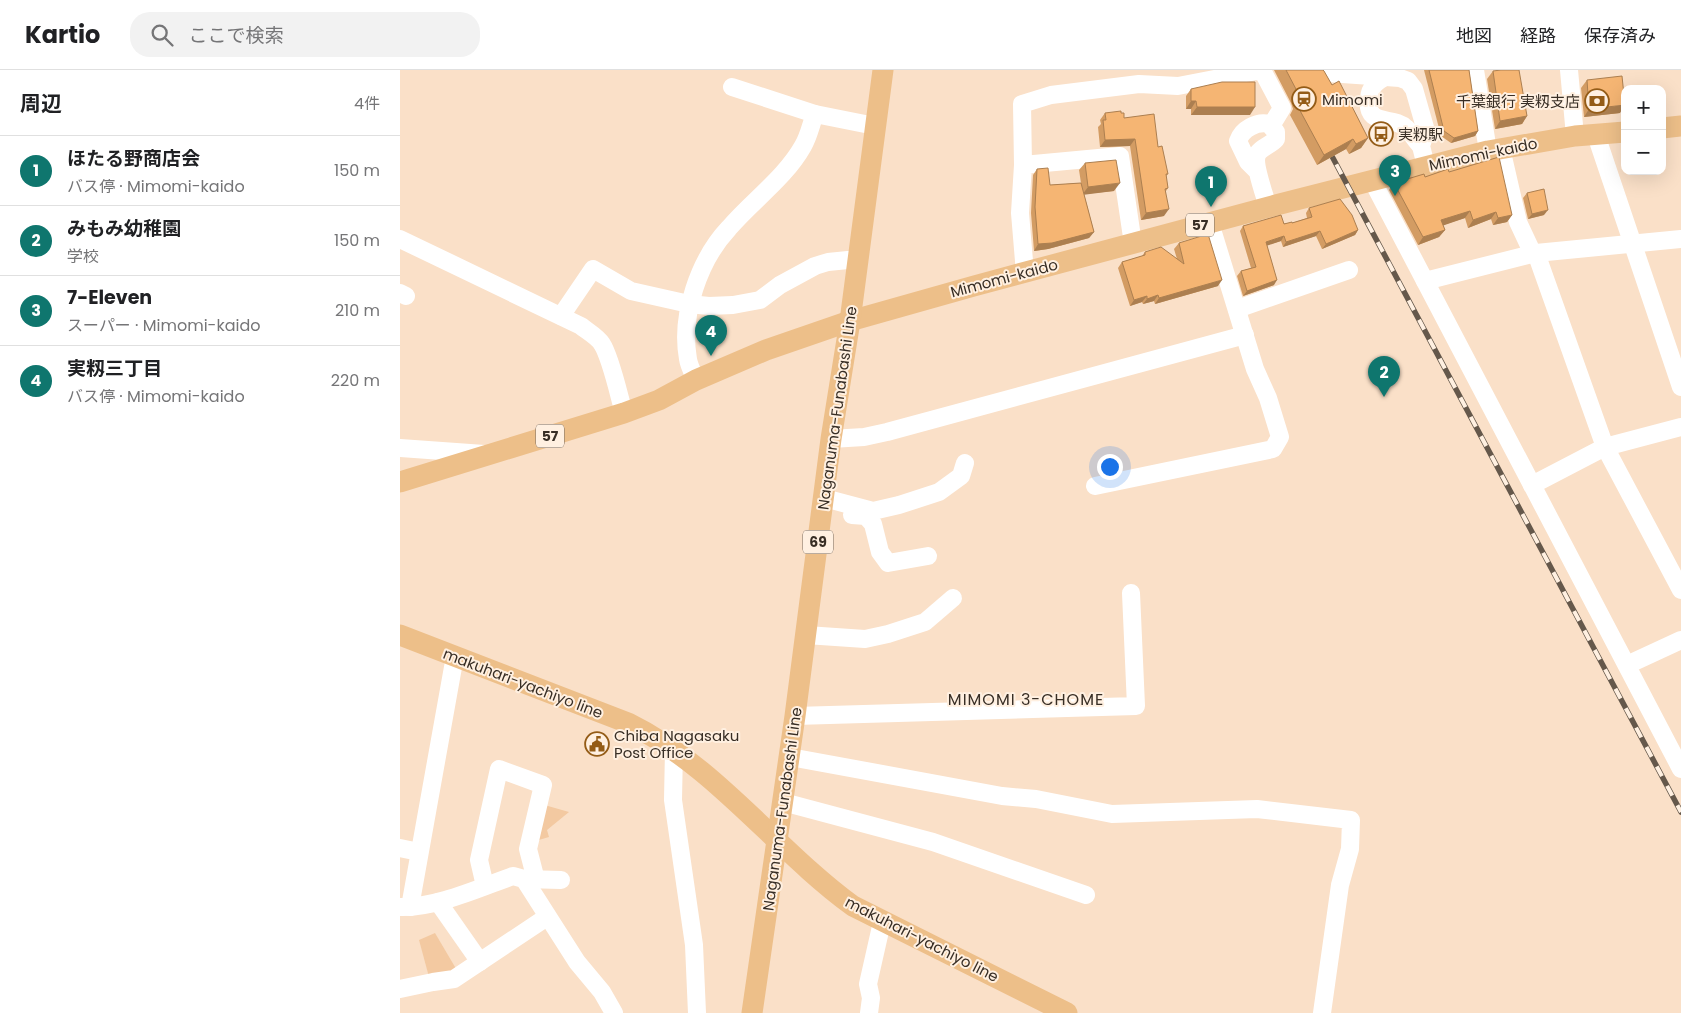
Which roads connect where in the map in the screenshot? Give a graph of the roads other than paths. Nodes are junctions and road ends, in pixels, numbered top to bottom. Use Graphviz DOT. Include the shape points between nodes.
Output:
graph roads {
  1 [pos="883,70"];
  2 [pos="1318,70"];
  3 [pos="1475,70"];
  4 [pos="1569,70"];
  5 [pos="1410,76"];
  6 [pos="1385,77"];
  7 [pos="732,87"];
  8 [pos="815,114"];
  9 [pos="875,126"];
  10 [pos="1271,126"];
  11 [pos="1681,126"];
  12 [pos="1666,128"];
  13 [pos="1621,132"];
  14 [pos="1596,135"];
  15 [pos="1575,136"];
  16 [pos="1494,149"];
  17 [pos="1424,156"];
  18 [pos="1023,165"];
  19 [pos="1257,171"];
  20 [pos="1372,180"];
  21 [pos="1268,207"];
  22 [pos="1210,222"];
  23 [pos="1681,239"];
  24 [pos="401,240"];
  25 [pos="1633,243"];
  26 [pos="1133,244"];
  27 [pos="1535,254"];
  28 [pos="858,258"];
  29 [pos="1349,270"];
  30 [pos="1025,273"];
  31 [pos="1424,281"];
  32 [pos="689,304"];
  33 [pos="1237,309"];
  34 [pos="561,316"];
  35 [pos="850,321"];
  36 [pos="1245,335"];
  37 [pos="696,380"];
  38 [pos="1681,387"];
  39 [pos="624,413"];
  40 [pos="1681,427"];
  41 [pos="831,440"];
  42 [pos="400,448"];
  43 [pos="1605,448"];
  44 [pos="490,455"];
  45 [pos="965,463"];
  46 [pos="400,482"];
  47 [pos="1532,485"];
  48 [pos="1095,486"];
  49 [pos="823,504"];
  50 [pos="928,556"];
  51 [pos="1681,590"];
  52 [pos="1132,593"];
  53 [pos="953,598"];
  54 [pos="400,635"];
  55 [pos="806,635"];
  56 [pos="1681,640"];
  57 [pos="455,656"];
  58 [pos="1627,665"];
  59 [pos="795,716"];
  60 [pos="674,749"];
  61 [pos="790,757"];
  62 [pos="1681,768"];
  63 [pos="783,802"];
  64 [pos="778,840"];
  65 [pos="400,848"];
  66 [pos="419,852"];
  67 [pos="530,880"];
  68 [pos="561,880"];
  69 [pos="485,886"];
  70 [pos="1086,895"];
  71 [pos="438,902"];
  72 [pos="405,907"];
  73 [pos="547,917"];
  74 [pos="882,922"];
  75 [pos="480,962"];
  76 [pos="400,989"];
  77 [pos="614,1013"];
  78 [pos="697,1013"];
  79 [pos="752,1013"];
  80 [pos="869,1013"];
  81 [pos="1067,1013"];
  82 [pos="1322,1013"];
  1 -- 9 [label="main road, Naganuma-Funabashi Line / 69"];
  2 -- 6 [label="street"];
  3 -- 16 [label="street"];
  4 -- 15 [label="street"];
  5 -- 6 [label="street"];
  5 -- 17 [label="street" via="1426,131"];
  6 -- 17 [label="street" via="1371,89 1371,112 1382,121 1406,128"];
  7 -- 8 [label="street"];
  8 -- 9 [label="street"];
  8 -- 32 [label="street" via="804,145 786,171 728,228 714,249"];
  9 -- 28 [label="main road, Naganuma-Funabashi Line / 69"];
  10 -- 18 [label="street" via="1282,108 1262,70 1178,86 1139,84 1051,96 1022,104"];
  10 -- 19 [label="street" via="1276,132 1276,139 1257,154"];
  10 -- 19 [label="street" via="1265,123 1246,129 1238,141 1248,162"];
  11 -- 12 [label="main road"];
  13 -- 14 [label="main road, Mimomi-kaido / 57"];
  14 -- 15 [label="main road, Mimomi-kaido / 57"];
  14 -- 25 [label="street"];
  15 -- 16 [label="main road, Mimomi-kaido / 57"];
  16 -- 17 [label="main road, Mimomi-kaido / 57"];
  16 -- 27 [label="street" via="1518,222"];
  17 -- 20 [label="main road, Mimomi-kaido / 57"];
  18 -- 26 [label="street" via="1120,156"];
  18 -- 30 [label="street" via="1020,213"];
  19 -- 21 [label="street"];
  20 -- 21 [label="main road, Mimomi-kaido / 57"];
  20 -- 31 [label="street"];
  21 -- 22 [label="main road, Mimomi-kaido / 57"];
  22 -- 26 [label="main road, Mimomi-kaido / 57"];
  22 -- 33 [label="street"];
  23 -- 25 [label="street"];
  24 -- 34 [label="street"];
  25 -- 27 [label="street"];
  25 -- 38 [label="street"];
  26 -- 30 [label="main road, Mimomi-kaido / 57"];
  27 -- 31 [label="street"];
  27 -- 43 [label="street"];
  28 -- 32 [label="street" via="814,266 760,300 733,305"];
  28 -- 35 [label="main road, Naganuma-Funabashi Line / 69"];
  29 -- 33 [label="street"];
  30 -- 35 [label="main road, Mimomi-kaido / 57"];
  31 -- 47 [label="street"];
  32 -- 34 [label="street" via="631,291 594,269"];
  32 -- 37 [label="street" via="686,329 688,360"];
  33 -- 36 [label="street"];
  34 -- 39 [label="street" via="581,326 602,343"];
  35 -- 37 [label="main road, Mimomi-kaido / 57" via="766,350"];
  35 -- 41 [label="main road, Naganuma-Funabashi Line / 69"];
  36 -- 41 [label="street" via="887,432"];
  36 -- 48 [label="street" via="1280,437 1273,449"];
  37 -- 39 [label="main road, Mimomi-kaido / 57" via="659,400"];
  39 -- 44 [label="main road, Mimomi-kaido / 57"];
  40 -- 43 [label="street"];
  41 -- 49 [label="main road, Naganuma-Funabashi Line / 69"];
  42 -- 44 [label="street"];
  43 -- 47 [label="street"];
  43 -- 51 [label="street"];
  44 -- 46 [label="main road, Mimomi-kaido / 57"];
  45 -- 49 [label="street" via="960,476 939,492 899,505 873,511"];
  47 -- 58 [label="street"];
  49 -- 50 [label="street" via="866,516 873,524 880,552 888,563"];
  49 -- 55 [label="main road, Naganuma-Funabashi Line / 69"];
  52 -- 59 [label="street" via="1136,706"];
  53 -- 55 [label="street" via="925,622 888,634 865,639"];
  54 -- 57 [label="main road, makuhari-yachiyo line"];
  55 -- 59 [label="main road, Naganuma-Funabashi Line / 69"];
  56 -- 58 [label="street"];
  57 -- 60 [label="main road, makuhari-yachiyo line" via="628,723"];
  57 -- 66 [label="street"];
  58 -- 62 [label="street"];
  59 -- 61 [label="main road, Naganuma-Funabashi Line / 69"];
  60 -- 64 [label="main road, makuhari-yachiyo line"];
  60 -- 78 [label="street" via="673,800 694,946"];
  61 -- 63 [label="main road, Naganuma-Funabashi Line / 69"];
  61 -- 82 [label="street" via="1112,814 1258,809 1351,820 1350,849 1340,885"];
  63 -- 64 [label="main road, Naganuma-Funabashi Line / 69"];
  63 -- 70 [label="street" via="934,842"];
  64 -- 74 [label="main road, makuhari-yachiyo line" via="840,897"];
  64 -- 79 [label="main road, Naganuma-Funabashi Line / 69"];
  65 -- 66 [label="street"];
  66 -- 72 [label="street"];
  67 -- 68 [label="street"];
  67 -- 69 [label="street" via="513,876"];
  67 -- 69 [label="street" via="528,849 543,785 499,769 479,860"];
  67 -- 73 [label="street"];
  69 -- 71 [label="street"];
  71 -- 72 [label="street"];
  71 -- 75 [label="street"];
  73 -- 75 [label="street"];
  73 -- 77 [label="street"];
  74 -- 80 [label="street" via="868,984 871,998"];
  74 -- 81 [label="main road, makuhari-yachiyo line"];
  75 -- 76 [label="street" via="454,979"];
}
